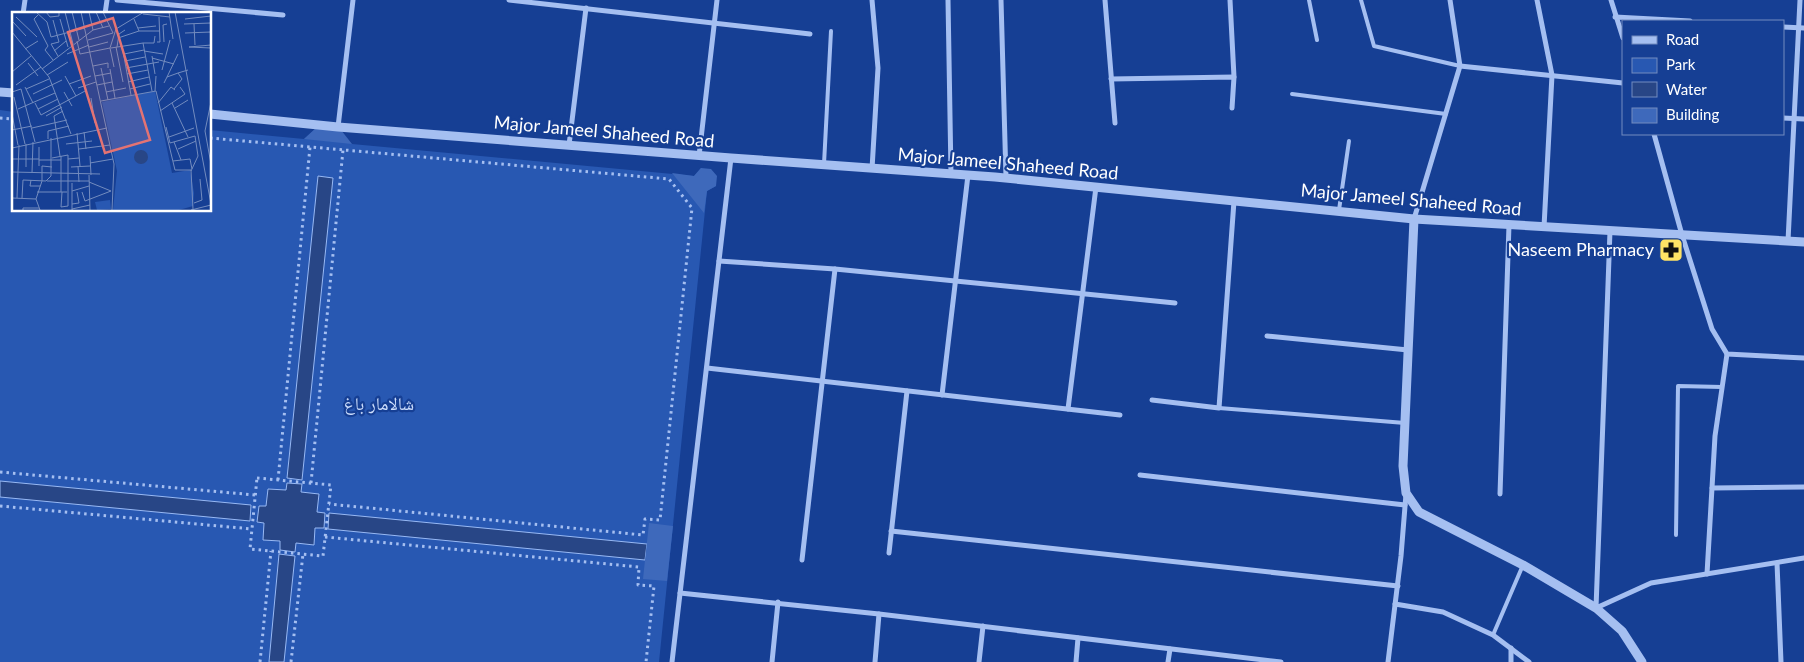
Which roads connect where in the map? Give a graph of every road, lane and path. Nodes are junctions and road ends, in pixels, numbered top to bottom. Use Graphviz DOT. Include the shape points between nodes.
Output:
graph roads {
  1 [pos="117,0"];
  2 [pos="353,0"];
  3 [pos="508,0"];
  4 [pos="717,0"];
  5 [pos="872,0"];
  6 [pos="948,0"];
  7 [pos="1001,0"];
  8 [pos="1105,0"];
  9 [pos="1230,0"];
  10 [pos="1309,0"];
  11 [pos="1361,0"];
  12 [pos="1450,0"];
  13 [pos="1537,0"];
  14 [pos="1611,0"];
  15 [pos="1800,0"];
  16 [pos="586,8"];
  17 [pos="283,15"];
  18 [pos="1615,17"];
  19 [pos="1671,20"];
  20 [pos="714,23"];
  21 [pos="1784,27"];
  22 [pos="1801,28"];
  23 [pos="831,31"];
  24 [pos="810,34"];
  25 [pos="1622,35"];
  26 [pos="1317,40"];
  27 [pos="1460,66"];
  28 [pos="1552,75"];
  29 [pos="1234,77"];
  30 [pos="1111,79"];
  31 [pos="1622,83"];
  32 [pos="1292,94"];
  33 [pos="1232,108"];
  34 [pos="211,114"];
  35 [pos="1446,114"];
  36 [pos="1784,118"];
  37 [pos="1794,118"];
  38 [pos="1804,119"];
  39 [pos="1115,123"];
  40 [pos="338,127"];
  41 [pos="1654,135"];
  42 [pos="211,138"];
  43 [pos="1349,141"];
  44 [pos="569,145"];
  45 [pos="310,147"];
  46 [pos="343,150"];
  47 [pos="699,156"];
  48 [pos="731,158"];
  49 [pos="824,166"];
  50 [pos="872,169"];
  51 [pos="951,174"];
  52 [pos="968,175"];
  53 [pos="1006,178"];
  54 [pos="1096,187"];
  55 [pos="1234,201"];
  56 [pos="1339,212"];
  57 [pos="1414,219"];
  58 [pos="1509,225"];
  59 [pos="1544,227"];
  60 [pos="1610,230"];
  61 [pos="1682,235"];
  62 [pos="1788,241"];
  63 [pos="1804,242"];
  64 [pos="719,262"];
  65 [pos="835,269"];
  66 [pos="956,281"];
  67 [pos="1082,294"];
  68 [pos="1175,303"];
  69 [pos="1267,336"];
  70 [pos="1408,350"];
  71 [pos="1727,354"];
  72 [pos="1804,358"];
  73 [pos="707,368"];
  74 [pos="823,381"];
  75 [pos="1722,387"];
  76 [pos="907,391"];
  77 [pos="942,395"];
  78 [pos="1152,400"];
  79 [pos="1219,408"];
  80 [pos="1068,409"];
  81 [pos="1120,415"];
  82 [pos="1405,423"];
  83 [pos="0,472"];
  84 [pos="1140,475"];
  85 [pos="278,480"];
  86 [pos="311,483"];
  87 [pos="1804,487"];
  88 [pos="1712,488"];
  89 [pos="1406,493"];
  90 [pos="1500,494"];
  91 [pos="256,496"];
  92 [pos="329,504"];
  93 [pos="1406,505"];
  94 [pos="0,506"];
  95 [pos="252,529"];
  96 [pos="891,531"];
  97 [pos="1676,535"];
  98 [pos="325,537"];
  99 [pos="271,551"];
  100 [pos="889,553"];
  101 [pos="302,554"];
  102 [pos="1804,558"];
  103 [pos="802,560"];
  104 [pos="1777,563"];
  105 [pos="1523,565"];
  106 [pos="1707,574"];
  107 [pos="1398,586"];
  108 [pos="680,592"];
  109 [pos="778,602"];
  110 [pos="1395,604"];
  111 [pos="1596,608"];
  112 [pos="879,614"];
  113 [pos="983,626"];
  114 [pos="1493,635"];
  115 [pos="1078,638"];
  116 [pos="1511,648"];
  117 [pos="1170,649"];
  118 [pos="260,662"];
  119 [pos="291,662"];
  120 [pos="646,662"];
  121 [pos="672,662"];
  122 [pos="772,662"];
  123 [pos="875,662"];
  124 [pos="979,662"];
  125 [pos="1076,662"];
  126 [pos="1168,662"];
  127 [pos="1274,662"];
  128 [pos="1281,662"];
  129 [pos="1388,662"];
  130 [pos="1511,662"];
  131 [pos="1529,662"];
  132 [pos="1642,662"];
  133 [pos="1781,662"];
  1 -- 17 [label="street"];
  2 -- 40 [label="street"];
  3 -- 16 [label="street"];
  4 -- 20 [label="street"];
  5 -- 50 [label="street" via="878,68"];
  6 -- 51 [label="street"];
  7 -- 53 [label="street"];
  8 -- 30 [label="street"];
  9 -- 29 [label="street"];
  10 -- 26 [label="lane"];
  11 -- 27 [label="lane" via="1374,46"];
  12 -- 27 [label="street"];
  13 -- 28 [label="street"];
  14 -- 18 [label="street"];
  15 -- 22 [label="street"];
  16 -- 20 [label="street"];
  16 -- 44 [label="street"];
  18 -- 19 [label="street"];
  18 -- 25 [label="street"];
  20 -- 24 [label="street"];
  20 -- 47 [label="street"];
  21 -- 22 [label="street"];
  22 -- 37 [label="street"];
  23 -- 49 [label="lane"];
  27 -- 28 [label="street"];
  27 -- 35 [label="street"];
  28 -- 31 [label="street"];
  28 -- 59 [label="street"];
  29 -- 30 [label="street"];
  29 -- 33 [label="street"];
  30 -- 39 [label="street"];
  32 -- 35 [label="lane"];
  34 -- 40 [label="street, Major Jameel Shaheed Road"];
  35 -- 57 [label="street"];
  36 -- 37 [label="street"];
  37 -- 38 [label="street"];
  37 -- 62 [label="street"];
  40 -- 44 [label="street, Major Jameel Shaheed Road"];
  41 -- 61 [label="street"];
  42 -- 45 [label="path"];
  43 -- 56 [label="lane"];
  44 -- 47 [label="street, Major Jameel Shaheed Road"];
  45 -- 46 [label="path"];
  45 -- 85 [label="path"];
  46 -- 86 [label="path"];
  46 -- 92 [label="path" via="668,179 692,208 660,520 645,519 643,535"];
  47 -- 48 [label="street, Major Jameel Shaheed Road"];
  48 -- 49 [label="street, Major Jameel Shaheed Road"];
  48 -- 64 [label="street"];
  49 -- 50 [label="street, Major Jameel Shaheed Road"];
  50 -- 51 [label="street, Major Jameel Shaheed Road"];
  51 -- 52 [label="street, Major Jameel Shaheed Road"];
  52 -- 53 [label="street, Major Jameel Shaheed Road"];
  52 -- 66 [label="street"];
  53 -- 54 [label="street, Major Jameel Shaheed Road"];
  54 -- 55 [label="street, Major Jameel Shaheed Road"];
  54 -- 67 [label="street"];
  55 -- 56 [label="street, Major Jameel Shaheed Road"];
  55 -- 79 [label="street"];
  56 -- 57 [label="street, Major Jameel Shaheed Road"];
  57 -- 58 [label="street, Major Jameel Shaheed Road"];
  57 -- 70 [label="street"];
  58 -- 59 [label="street, Major Jameel Shaheed Road"];
  58 -- 90 [label="street"];
  59 -- 60 [label="street, Major Jameel Shaheed Road"];
  60 -- 61 [label="street, Major Jameel Shaheed Road"];
  60 -- 111 [label="street"];
  61 -- 62 [label="street, Major Jameel Shaheed Road"];
  61 -- 71 [label="street" via="1712,329"];
  62 -- 63 [label="street, Major Jameel Shaheed Road"];
  64 -- 65 [label="street"];
  64 -- 73 [label="street"];
  65 -- 66 [label="street"];
  65 -- 74 [label="street"];
  66 -- 67 [label="street"];
  66 -- 77 [label="street"];
  67 -- 68 [label="street"];
  67 -- 80 [label="street"];
  69 -- 70 [label="street"];
  70 -- 82 [label="street"];
  71 -- 72 [label="street"];
  71 -- 75 [label="street"];
  73 -- 74 [label="street"];
  73 -- 108 [label="street"];
  74 -- 76 [label="street"];
  74 -- 103 [label="street"];
  75 -- 88 [label="street"];
  75 -- 97 [label="lane" via="1678,386"];
  76 -- 77 [label="street"];
  76 -- 96 [label="street"];
  77 -- 80 [label="street"];
  78 -- 79 [label="street"];
  79 -- 82 [label="lane"];
  80 -- 81 [label="street"];
  82 -- 89 [label="street" via="1403,466"];
  83 -- 91 [label="path"];
  84 -- 93 [label="street"];
  85 -- 86 [label="path"];
  85 -- 91 [label="path" via="257,478"];
  86 -- 92 [label="path" via="331,485"];
  87 -- 88 [label="street"];
  88 -- 106 [label="street"];
  89 -- 93 [label="street"];
  89 -- 105 [label="street" via="1419,512"];
  91 -- 95 [label="path"];
  92 -- 98 [label="path"];
  93 -- 107 [label="street"];
  94 -- 95 [label="path"];
  95 -- 99 [label="path" via="250,549"];
  96 -- 100 [label="street"];
  96 -- 107 [label="street"];
  98 -- 101 [label="path" via="323,556"];
  98 -- 120 [label="path" via="640,567 638,585 654,586"];
  99 -- 101 [label="path"];
  99 -- 118 [label="path"];
  101 -- 119 [label="path"];
  102 -- 104 [label="street"];
  104 -- 106 [label="street"];
  104 -- 133 [label="street"];
  105 -- 111 [label="street"];
  105 -- 114 [label="lane"];
  106 -- 111 [label="street" via="1651,583"];
  107 -- 110 [label="street"];
  108 -- 109 [label="street"];
  108 -- 121 [label="street"];
  109 -- 112 [label="street"];
  109 -- 122 [label="street"];
  110 -- 114 [label="street" via="1443,612"];
  110 -- 129 [label="street"];
  111 -- 132 [label="street" via="1622,631"];
  112 -- 113 [label="street"];
  112 -- 123 [label="street"];
  113 -- 115 [label="street"];
  113 -- 124 [label="street"];
  114 -- 116 [label="street"];
  115 -- 117 [label="street"];
  115 -- 125 [label="street"];
  116 -- 130 [label="street"];
  116 -- 131 [label="street"];
  117 -- 126 [label="street"];
  117 -- 127 [label="street"];
  127 -- 128 [label="street"];
}
